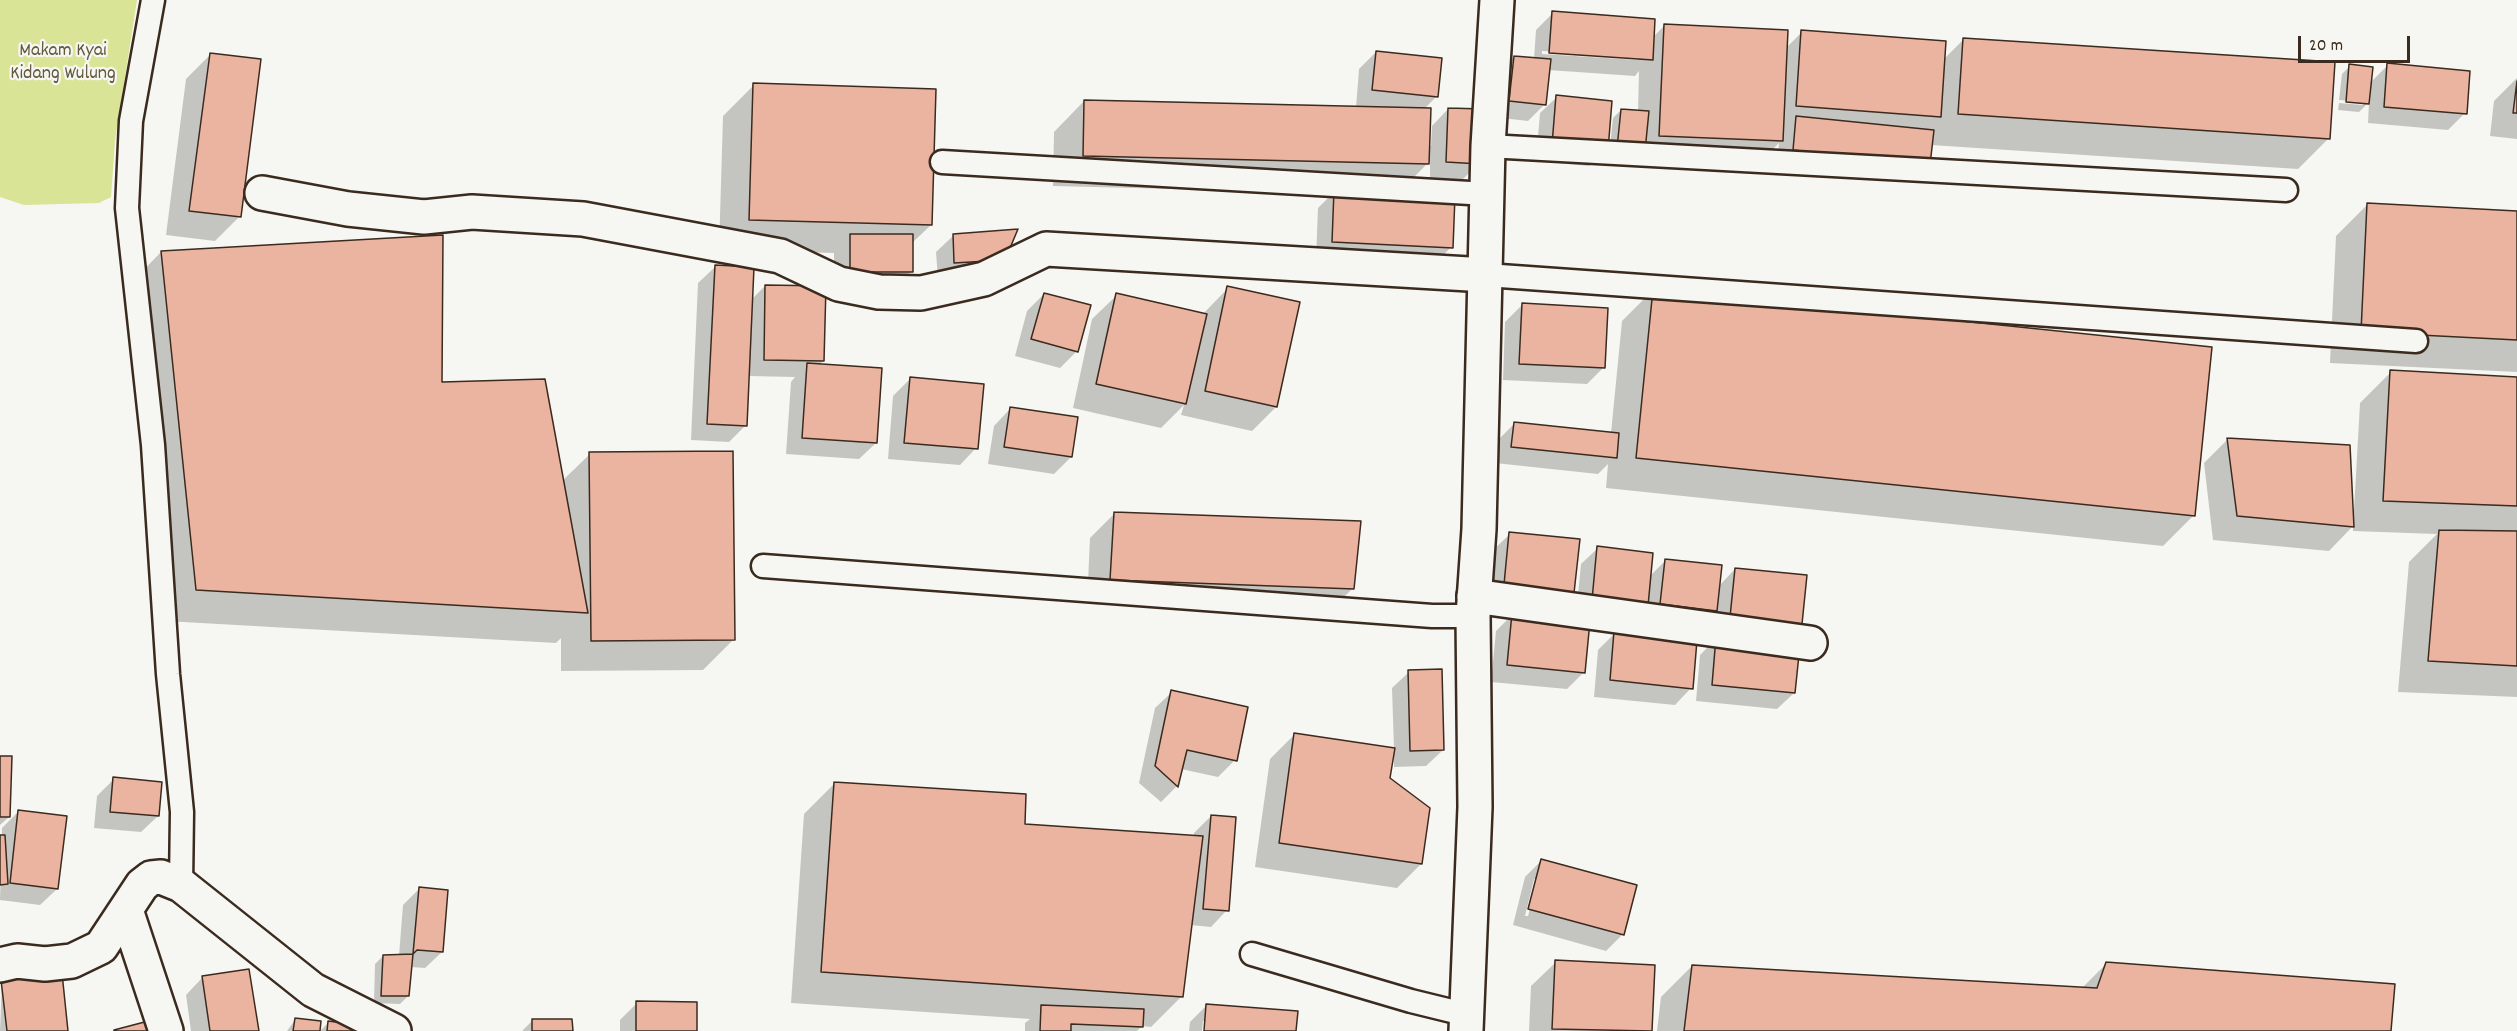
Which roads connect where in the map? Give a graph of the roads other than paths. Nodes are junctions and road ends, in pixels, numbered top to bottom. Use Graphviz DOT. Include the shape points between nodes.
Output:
graph roads {
  1 [pos="153,0"];
  2 [pos="1497,0"];
  3 [pos="1488,146"];
  4 [pos="942,162"];
  5 [pos="2286,190"];
  6 [pos="262,193"];
  7 [pos="1488,194"];
  8 [pos="1486,275"];
  9 [pos="2416,341"];
  10 [pos="764,566"];
  11 [pos="1473,606"];
  12 [pos="1810,643"];
  13 [pos="181,885"];
  14 [pos="126,910"];
  15 [pos="1252,954"];
  16 [pos="0,964"];
  17 [pos="1467,1023"];
  18 [pos="166,1031"];
  19 [pos="394,1031"];
  1 -- 13 [label="lane" via="131,121 128,208 153,445 168,674 182,812"];
  2 -- 3 [label="street"];
  3 -- 5 [label="lane"];
  3 -- 7 [label="street"];
  4 -- 7 [label="lane"];
  6 -- 8 [label="street" via="348,209 424,217 472,212 583,219 780,256 839,284 879,292 921,293 984,279 1046,249"];
  7 -- 8 [label="street"];
  8 -- 9 [label="lane"];
  8 -- 11 [label="street"];
  10 -- 11 [label="lane" via="1432,616"];
  11 -- 12 [label="street"];
  11 -- 17 [label="street" via="1475,807"];
  13 -- 14 [label="street" via="161,877 151,878"];
  13 -- 19 [label="street" via="313,990"];
  14 -- 16 [label="street" via="101,947 72,961"];
  14 -- 18 [label="street"];
  15 -- 17 [label="lane" via="1411,1001"];
}
